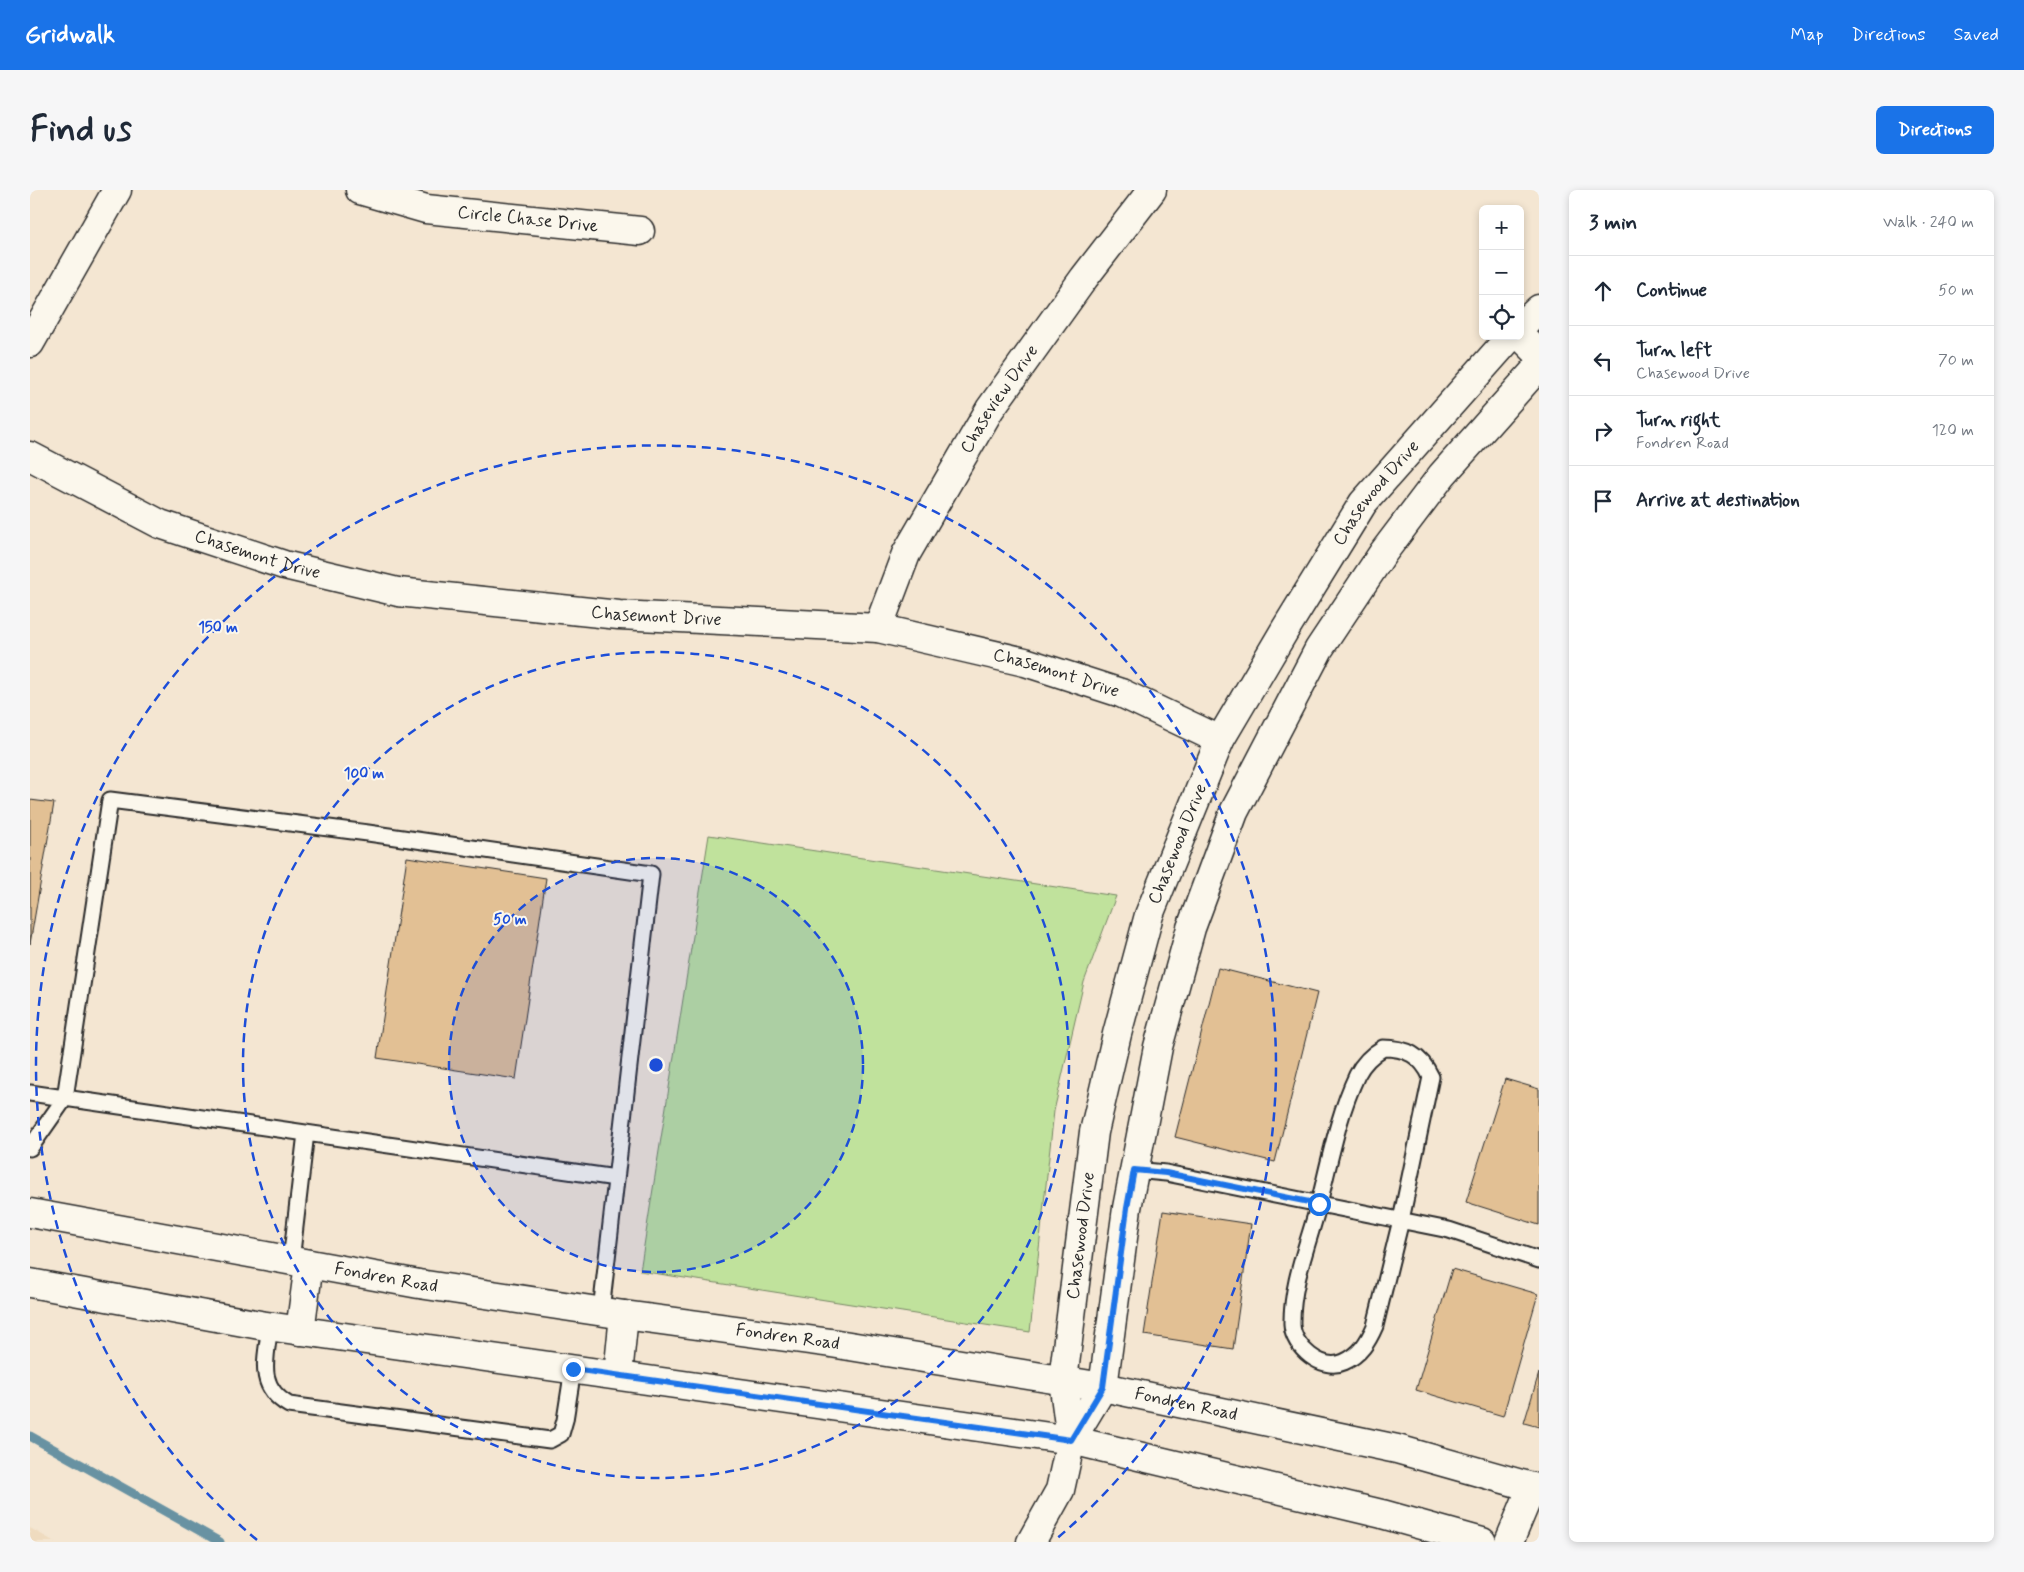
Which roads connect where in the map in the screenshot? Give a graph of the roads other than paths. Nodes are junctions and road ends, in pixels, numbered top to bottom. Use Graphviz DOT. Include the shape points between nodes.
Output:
graph roads {
  1 [pos="117,190"];
  2 [pos="360,190"];
  3 [pos="1152,190"];
  4 [pos="640,231"];
  5 [pos="1539,309"];
  6 [pos="1524,322"];
  7 [pos="1524,339"];
  8 [pos="1507,340"];
  9 [pos="30,343"];
  10 [pos="1539,354"];
  11 [pos="1539,366"];
  12 [pos="30,456"];
  13 [pos="878,628"];
  14 [pos="1286,628"];
  15 [pos="1319,649"];
  16 [pos="1220,740"];
  17 [pos="1117,1034"];
  18 [pos="1158,1047"];
  19 [pos="30,1093"];
  20 [pos="64,1098"];
  21 [pos="306,1133"];
  22 [pos="30,1148"];
  23 [pos="1134,1170"];
  24 [pos="616,1178"];
  25 [pos="1319,1204"];
  26 [pos="30,1213"];
  27 [pos="1401,1220"];
  28 [pos="1539,1260"];
  29 [pos="300,1262"];
  30 [pos="30,1283"];
  31 [pos="612,1313"];
  32 [pos="270,1326"];
  33 [pos="300,1331"];
  34 [pos="573,1369"];
  35 [pos="618,1375"];
  36 [pos="1063,1380"];
  37 [pos="1103,1387"];
  38 [pos="1071,1440"];
  39 [pos="1536,1488"];
  40 [pos="1031,1542"];
  41 [pos="1482,1542"];
  42 [pos="1509,1542"];
  1 -- 9 [label="street"];
  2 -- 4 [label="street, Circle Chase Drive" via="426,209"];
  3 -- 13 [label="street, Chaseview Drive" via="990,409 906,554"];
  5 -- 6 [label="street"];
  7 -- 10 [label="street"];
  8 -- 14 [label="street, Chasewood Drive" via="1363,503"];
  11 -- 15 [label="street, Chasewood Drive" via="1442,475 1383,553"];
  12 -- 13 [label="street, Chasemont Drive" via="169,527 284,565 398,592 619,615"];
  13 -- 16 [label="street, Chasemont Drive" via="1025,662 1121,693"];
  14 -- 15 [label="street"];
  14 -- 16 [label="street, Chasewood Drive"];
  15 -- 18 [label="street, Chasewood Drive" via="1234,812 1191,928"];
  16 -- 17 [label="street, Chasewood Drive" via="1149,915"];
  17 -- 18 [label="street"];
  17 -- 36 [label="street, Chasewood Drive" via="1094,1132"];
  18 -- 23 [label="street, Chasewood Drive"];
  19 -- 20 [label="lane"];
  20 -- 21 [label="lane"];
  20 -- 22 [label="lane"];
  20 -- 24 [label="lane" via="110,800 651,874"];
  21 -- 24 [label="lane"];
  21 -- 29 [label="lane"];
  23 -- 25 [label="lane" via="1166,1173"];
  23 -- 37 [label="street, Chasewood Drive"];
  24 -- 31 [label="lane"];
  25 -- 27 [label="lane"];
  25 -- 27 [label="lane" via="1295,1290 1292,1327 1301,1348 1326,1363 1342,1364 1356,1356 1368,1342 1375,1326"];
  25 -- 27 [label="lane" via="1344,1107 1358,1073 1370,1056 1382,1048 1397,1048 1412,1054 1425,1065 1431,1078"];
  26 -- 29 [label="street, Fondren Road"];
  27 -- 28 [label="lane" via="1449,1230"];
  29 -- 31 [label="street, Fondren Road"];
  29 -- 33 [label="street"];
  30 -- 32 [label="street"];
  31 -- 35 [label="street"];
  31 -- 36 [label="street, Fondren Road" via="831,1342"];
  32 -- 33 [label="street"];
  32 -- 34 [label="lane" via="265,1374 269,1388 289,1405 550,1440 560,1434 565,1420"];
  33 -- 34 [label="street"];
  34 -- 35 [label="street"];
  35 -- 38 [label="street"];
  36 -- 37 [label="street, Fondren Road"];
  36 -- 38 [label="street, Chasewood Drive"];
  37 -- 38 [label="street, Chasewood Drive"];
  37 -- 39 [label="street, Fondren Road" via="1397,1449"];
  38 -- 40 [label="street, Chasewood Drive" via="1060,1490"];
  38 -- 41 [label="street" via="1382,1514"];
  39 -- 42 [label="street"];
}
